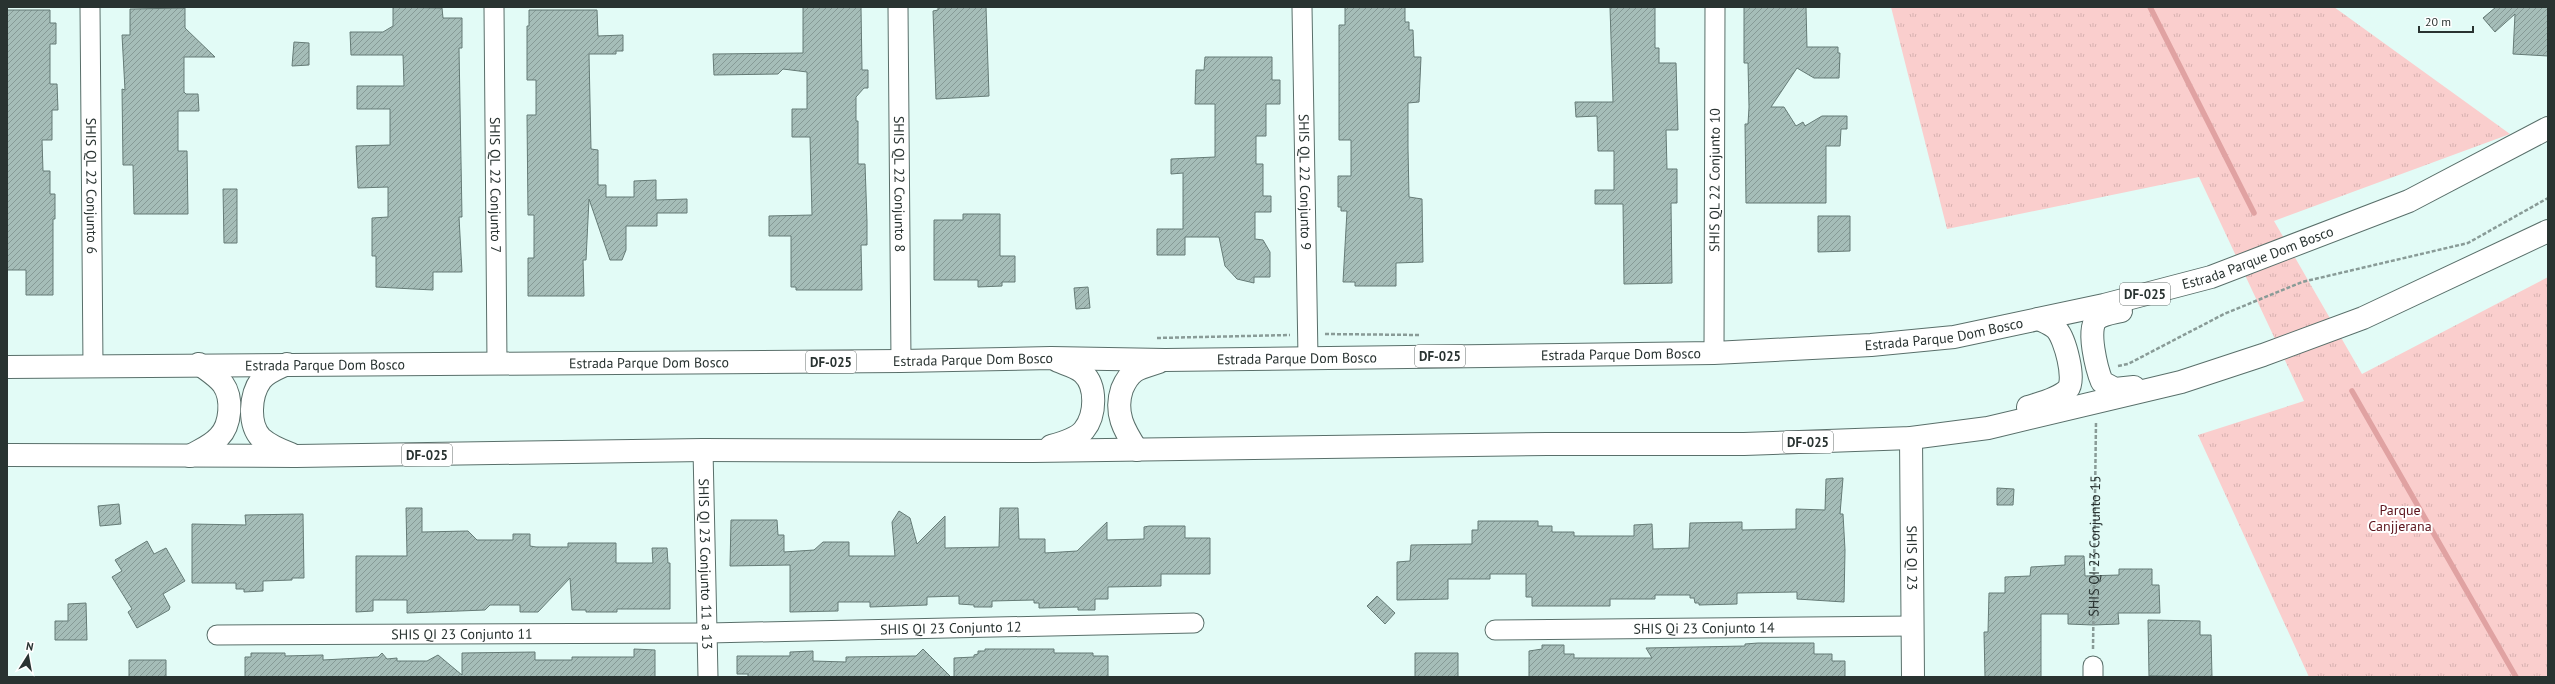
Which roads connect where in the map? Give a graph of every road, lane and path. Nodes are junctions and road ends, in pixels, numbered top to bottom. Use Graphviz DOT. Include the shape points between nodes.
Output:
graph roads {
  1 [pos="90,7"];
  2 [pos="494,7"];
  3 [pos="898,7"];
  4 [pos="1302,7"];
  5 [pos="1715,7"];
  6 [pos="2548,128"];
  7 [pos="2548,198"];
  8 [pos="2548,231"];
  9 [pos="2211,277"];
  10 [pos="2039,319"];
  11 [pos="1714,353"];
  12 [pos="1051,358"];
  13 [pos="1308,358"];
  14 [pos="1165,360"];
  15 [pos="901,361"];
  16 [pos="496,363"];
  17 [pos="199,364"];
  18 [pos="287,364"];
  19 [pos="93,365"];
  20 [pos="7,367"];
  21 [pos="2098,368"];
  22 [pos="2181,382"];
  23 [pos="2096,415"];
  24 [pos="1988,428"];
  25 [pos="1911,438"];
  26 [pos="703,450"];
  27 [pos="1137,450"];
  28 [pos="1033,451"];
  29 [pos="7,455"];
  30 [pos="189,456"];
  31 [pos="296,456"];
  32 [pos="1194,623"];
  33 [pos="1913,626"];
  34 [pos="1495,630"];
  35 [pos="708,633"];
  36 [pos="217,635"];
  37 [pos="2093,671"];
  38 [pos="708,677"];
  39 [pos="1913,677"];
  1 -- 19 [label="street, SHIS QL 22 Conjunto 6"];
  2 -- 16 [label="street, SHIS QL 22 Conjunto 7"];
  3 -- 15 [label="street, SHIS QL 22 Conjunto 8"];
  4 -- 13 [label="street, SHIS QL 22 Conjunto 9"];
  5 -- 11 [label="street, SHIS QL 22 Conjunto 10"];
  6 -- 9 [label="main road, Estrada Parque Dom Bosco / DF-025" via="2409,201"];
  7 -- 21 [label="path" via="2468,243 2302,282 2224,314 2128,364"];
  8 -- 22 [label="main road, DF-025" via="2363,318"];
  9 -- 10 [label="main road, Estrada Parque Dom Bosco / DF-025"];
  9 -- 21 [label="main road" via="2170,300 2101,316 2095,320 2091,331"];
  10 -- 11 [label="main road, Estrada Parque Dom Bosco / DF-025" via="1954,337 1872,345"];
  10 -- 24 [label="main road" via="2050,324 2061,336 2072,382 2068,389 2060,394 2020,410"];
  11 -- 13 [label="main road, Estrada Parque Dom Bosco / DF-025"];
  12 -- 14 [label="main road, Estrada Parque Dom Bosco / DF-025"];
  12 -- 15 [label="main road, Estrada Parque Dom Bosco / DF-025"];
  12 -- 28 [label="main road" via="1082,372 1091,382 1091,418 1084,430 1073,439"];
  13 -- 14 [label="main road, Estrada Parque Dom Bosco / DF-025"];
  14 -- 27 [label="main road" via="1135,371 1125,382 1119,400 1119,417"];
  15 -- 16 [label="main road, Estrada Parque Dom Bosco / DF-025"];
  16 -- 18 [label="main road, Estrada Parque Dom Bosco / DF-025"];
  17 -- 18 [label="main road, Estrada Parque Dom Bosco / DF-025"];
  17 -- 19 [label="main road, Estrada Parque Dom Bosco / DF-025"];
  17 -- 30 [label="main road" via="224,386 229,403 228,422 220,436 209,446"];
  18 -- 31 [label="main road" via="262,380 253,401 253,423 260,437 272,446"];
  19 -- 20 [label="main road, Estrada Parque Dom Bosco / DF-025"];
  21 -- 22 [label="main road" via="2102,382 2116,389"];
  22 -- 24 [label="main road, DF-025"];
  23 -- 37 [label="path, SHIS QI 23 Conjunto 15"];
  24 -- 25 [label="main road, DF-025"];
  25 -- 27 [label="main road, DF-025" via="1744,444"];
  25 -- 33 [label="main road, SHIS QI 23"];
  26 -- 28 [label="main road, DF-025"];
  26 -- 31 [label="main road, DF-025"];
  26 -- 35 [label="street, SHIS QI 23 Conjunto 11 a 13"];
  27 -- 28 [label="main road, DF-025"];
  29 -- 30 [label="main road, DF-025"];
  30 -- 31 [label="main road, DF-025"];
  32 -- 35 [label="street, SHIS QI 23 Conjunto 12"];
  33 -- 34 [label="street, SHIS Qi 23 Conjunto 14"];
  33 -- 39 [label="main road, SHIS QI 23"];
  35 -- 36 [label="street, SHIS QI 23 Conjunto 11"];
  35 -- 38 [label="street, SHIS QI 23 Conjunto 11 a 13"];
}
